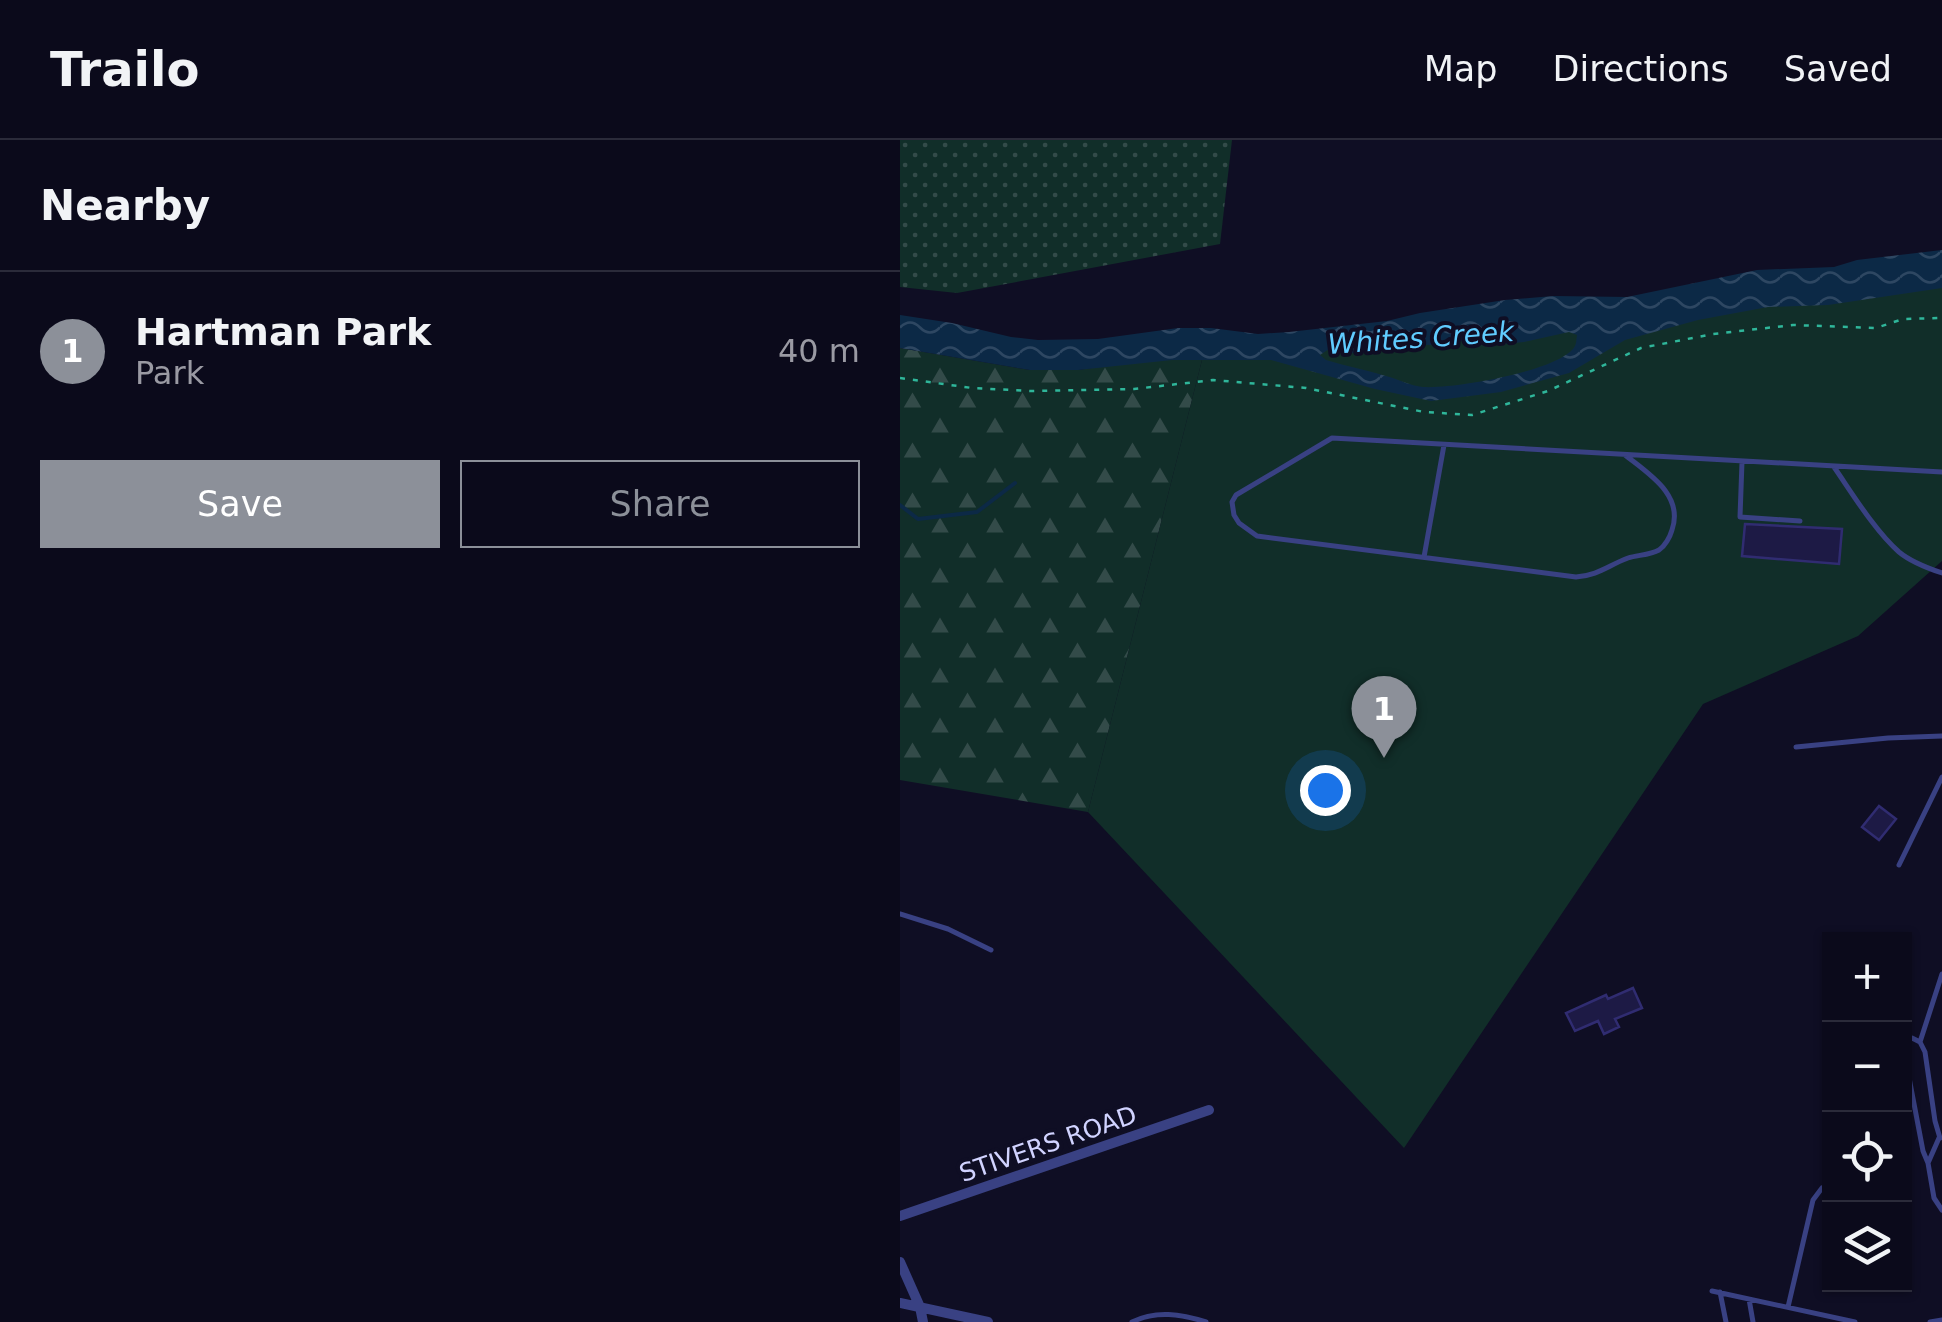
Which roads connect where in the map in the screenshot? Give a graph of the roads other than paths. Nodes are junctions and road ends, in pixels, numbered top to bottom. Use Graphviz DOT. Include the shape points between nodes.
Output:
graph roads {
  1 [pos="1444,445"];
  2 [pos="1625,455"];
  3 [pos="1742,462"];
  4 [pos="1834,468"];
  5 [pos="1942,472"];
  6 [pos="1800,521"];
  7 [pos="1424,557"];
  8 [pos="1942,574"];
  9 [pos="1942,736"];
  10 [pos="1796,748"];
  11 [pos="1942,777"];
  12 [pos="1898,865"];
  13 [pos="900,914"];
  14 [pos="991,950"];
  15 [pos="1942,974"];
  16 [pos="1920,1042"];
  17 [pos="1209,1110"];
  18 [pos="1941,1136"];
  19 [pos="1928,1163"];
  20 [pos="1822,1188"];
  21 [pos="1942,1210"];
  22 [pos="900,1216"];
  23 [pos="900,1262"];
  24 [pos="1749,1299"];
  25 [pos="900,1303"];
  26 [pos="920,1307"];
  27 [pos="1788,1307"];
  28 [pos="1942,1320"];
  29 [pos="923,1322"];
  30 [pos="988,1322"];
  31 [pos="1132,1322"];
  32 [pos="1206,1322"];
  33 [pos="1726,1322"];
  34 [pos="1753,1322"];
  35 [pos="1856,1322"];
  36 [pos="1930,1322"];
  1 -- 2 [label="lane"];
  1 -- 7 [label="lane"];
  1 -- 7 [label="lane" via="1332,438 1244,488 1232,502 1239,522 1257,536"];
  2 -- 3 [label="lane"];
  2 -- 7 [label="lane" via="1669,494 1675,517 1659,550 1593,576"];
  3 -- 4 [label="lane"];
  3 -- 6 [label="lane" via="1740,518"];
  4 -- 5 [label="lane"];
  4 -- 8 [label="lane" via="1899,552"];
  9 -- 10 [label="lane"];
  11 -- 12 [label="lane"];
  13 -- 14 [label="lane"];
  15 -- 16 [label="lane"];
  16 -- 18 [label="lane"];
  16 -- 19 [label="lane" via="1907,1042 1907,1067"];
  17 -- 22 [label="street, STIVERS ROAD"];
  18 -- 19 [label="lane"];
  19 -- 21 [label="lane"];
  20 -- 27 [label="lane"];
  23 -- 26 [label="street"];
  24 -- 27 [label="lane"];
  24 -- 33 [label="lane" via="1716,1292"];
  24 -- 34 [label="lane"];
  25 -- 26 [label="street"];
  26 -- 29 [label="street"];
  26 -- 30 [label="street"];
  27 -- 35 [label="lane"];
  28 -- 36 [label="lane"];
  31 -- 32 [label="lane" via="1166,1313"];
}
